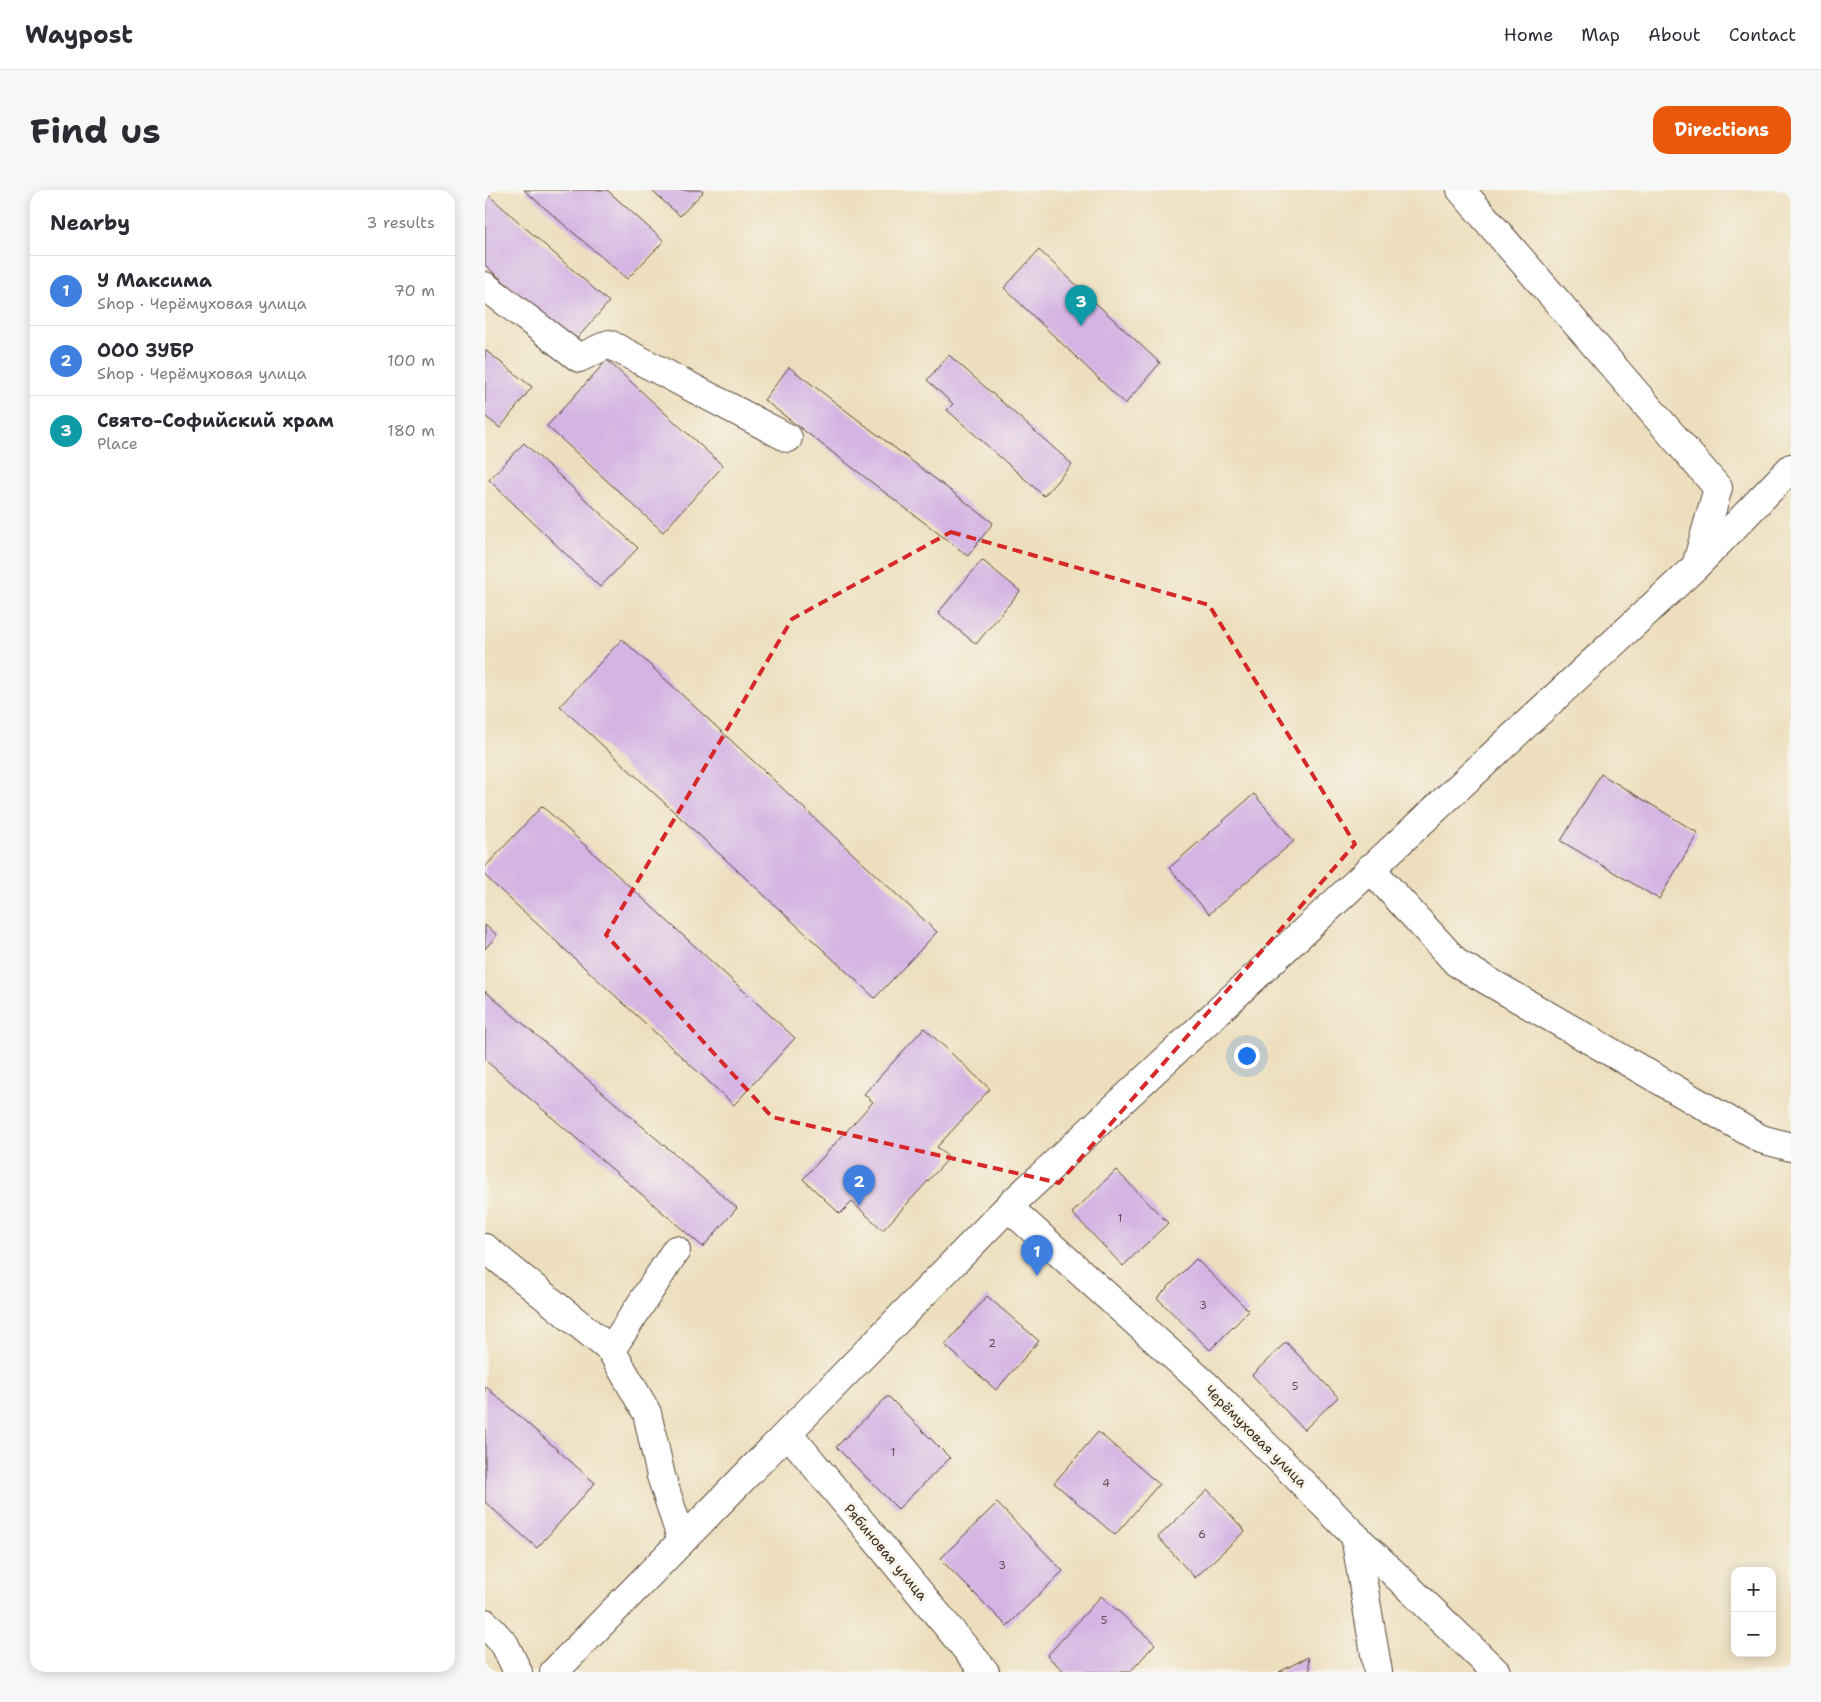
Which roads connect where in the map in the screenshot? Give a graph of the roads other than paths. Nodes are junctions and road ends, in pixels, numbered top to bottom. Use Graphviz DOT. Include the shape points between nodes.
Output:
graph roads {
  1 [pos="1461,190"];
  2 [pos="485,286"];
  3 [pos="788,438"];
  4 [pos="1791,468"];
  5 [pos="1697,566"];
  6 [pos="1370,868"];
  7 [pos="1791,1147"];
  8 [pos="1008,1207"];
  9 [pos="485,1248"];
  10 [pos="676,1250"];
  11 [pos="611,1350"];
  12 [pos="787,1433"];
  13 [pos="1355,1536"];
  14 [pos="682,1541"];
  15 [pos="485,1623"];
  16 [pos="518,1672"];
  17 [pos="554,1672"];
  18 [pos="985,1672"];
  19 [pos="1378,1672"];
  20 [pos="1496,1672"];
  1 -- 5 [label="street" via="1718,488"];
  2 -- 3 [label="street" via="579,358 609,344"];
  4 -- 5 [label="street"];
  5 -- 6 [label="street"];
  6 -- 7 [label="street" via="1457,963 1761,1139"];
  6 -- 8 [label="street"];
  8 -- 12 [label="street"];
  8 -- 13 [label="street, Черёмуховая улица" via="1208,1387"];
  9 -- 11 [label="street"];
  10 -- 11 [label="street"];
  11 -- 14 [label="street" via="647,1412 661,1476"];
  12 -- 14 [label="street"];
  12 -- 18 [label="street, Рябиновая улица"];
  13 -- 19 [label="street"];
  13 -- 20 [label="street, Черёмуховая улица"];
  14 -- 17 [label="street"];
  15 -- 16 [label="street" via="505,1645"];
}
